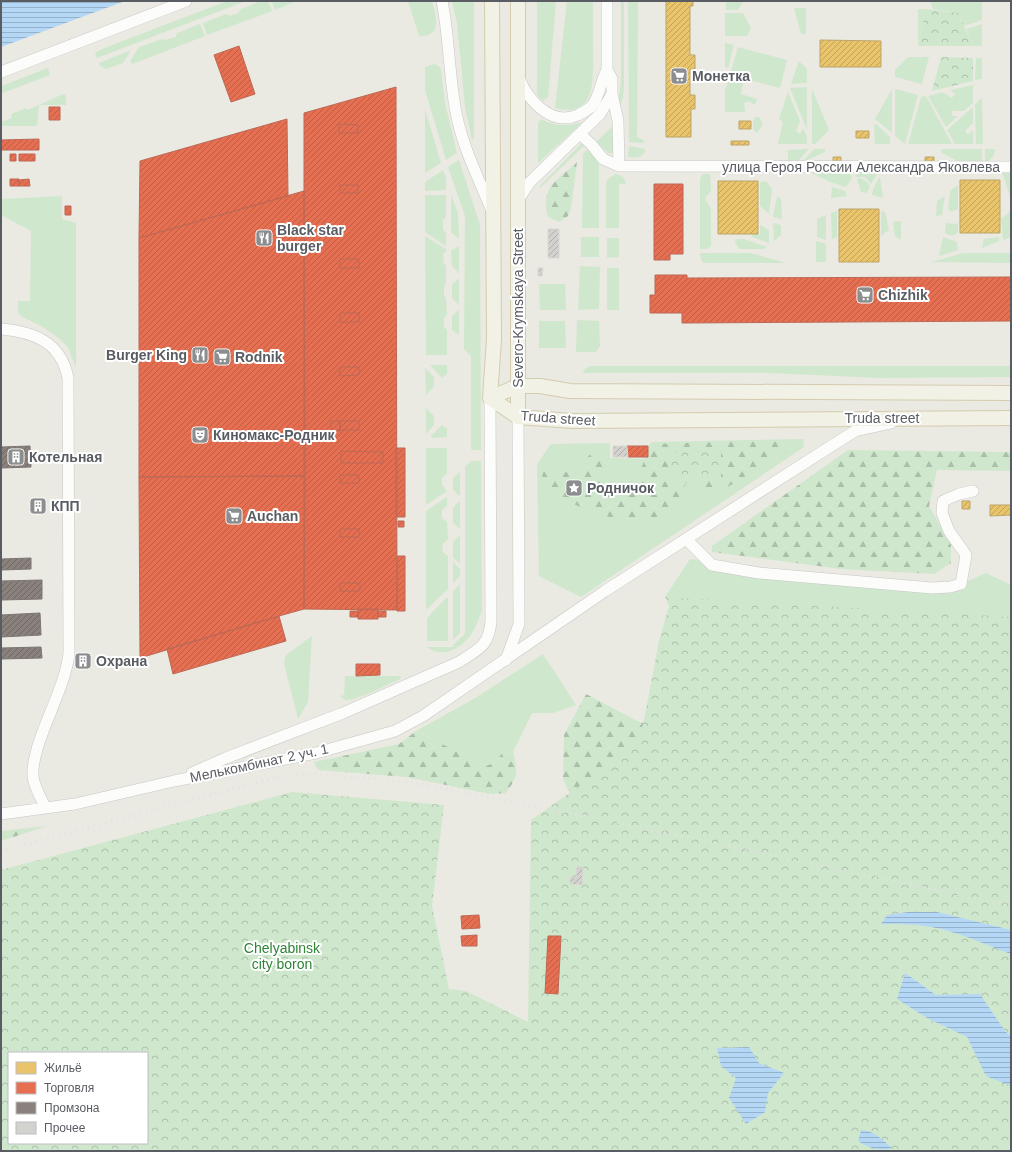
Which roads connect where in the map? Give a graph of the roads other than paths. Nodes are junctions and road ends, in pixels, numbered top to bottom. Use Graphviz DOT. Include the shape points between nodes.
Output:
graph roads {
  1 [pos="186,1"];
  2 [pos="442,1"];
  3 [pos="492,1"];
  4 [pos="518,1"];
  5 [pos="607,1"];
  6 [pos="607,70"];
  7 [pos="1,72"];
  8 [pos="518,76"];
  9 [pos="612,94"];
  10 [pos="580,134"];
  11 [pos="619,166"];
  12 [pos="1011,167"];
  13 [pos="518,200"];
  14 [pos="493,214"];
  15 [pos="1,329"];
  16 [pos="518,386"];
  17 [pos="1011,393"];
  18 [pos="490,398"];
  19 [pos="518,417"];
  20 [pos="909,418"];
  21 [pos="1011,418"];
  22 [pos="973,491"];
  23 [pos="686,539"];
  24 [pos="477,651"];
  25 [pos="505,660"];
  26 [pos="174,781"];
  27 [pos="45,807"];
  28 [pos="1,814"];
  1 -- 7 [label="street"];
  2 -- 14 [label="street" via="455,108 466,151"];
  3 -- 14 [label="main road, Severo-Krymskaya Street"];
  4 -- 8 [label="main road, Severo-Krymskaya Street"];
  5 -- 6 [label="street"];
  6 -- 8 [label="street" via="590,107 572,117 560,117 544,112 524,91"];
  6 -- 9 [label="street" via="612,79"];
  8 -- 13 [label="main road, Severo-Krymskaya Street"];
  9 -- 10 [label="street" via="600,114"];
  9 -- 11 [label="street" via="618,121"];
  10 -- 11 [label="street" via="603,159"];
  10 -- 13 [label="street" via="530,182"];
  11 -- 12 [label="street, улица Героя России Александра Яковлева"];
  13 -- 16 [label="main road, Severo-Krymskaya Street"];
  14 -- 18 [label="main road, Severo-Krymskaya Street" via="494,339"];
  15 -- 27 [label="street" via="24,332 48,344 59,355 68,378 69,653 63,679 33,764 33,777"];
  16 -- 17 [label="main road, Truda street" via="540,386 570,391"];
  16 -- 18 [label="main road, Truda street"];
  16 -- 19 [label="main road, Severo-Krymskaya Street"];
  18 -- 19 [label="main road, Truda street"];
  18 -- 24 [label="street, Severo-Krymskaya Street" via="491,621 488,639"];
  19 -- 20 [label="main road, Truda street" via="572,421"];
  19 -- 25 [label="street, Severo-Krymskaya Street" via="520,624"];
  20 -- 21 [label="main road, Truda street"];
  20 -- 23 [label="street, Мелькомбинат 2 уч. 1" via="855,432"];
  22 -- 23 [label="street" via="943,501 942,514 966,556 961,584 950,587 932,588 759,574 712,565"];
  23 -- 25 [label="street, Мелькомбинат 2 уч. 1"];
  24 -- 26 [label="street, Мелькомбинат 2 уч. 1" via="459,662 343,713"];
  25 -- 26 [label="street, Мелькомбинат 2 уч. 1" via="423,716 395,731 316,753"];
  26 -- 27 [label="street" via="75,804"];
  27 -- 28 [label="street"];
}
